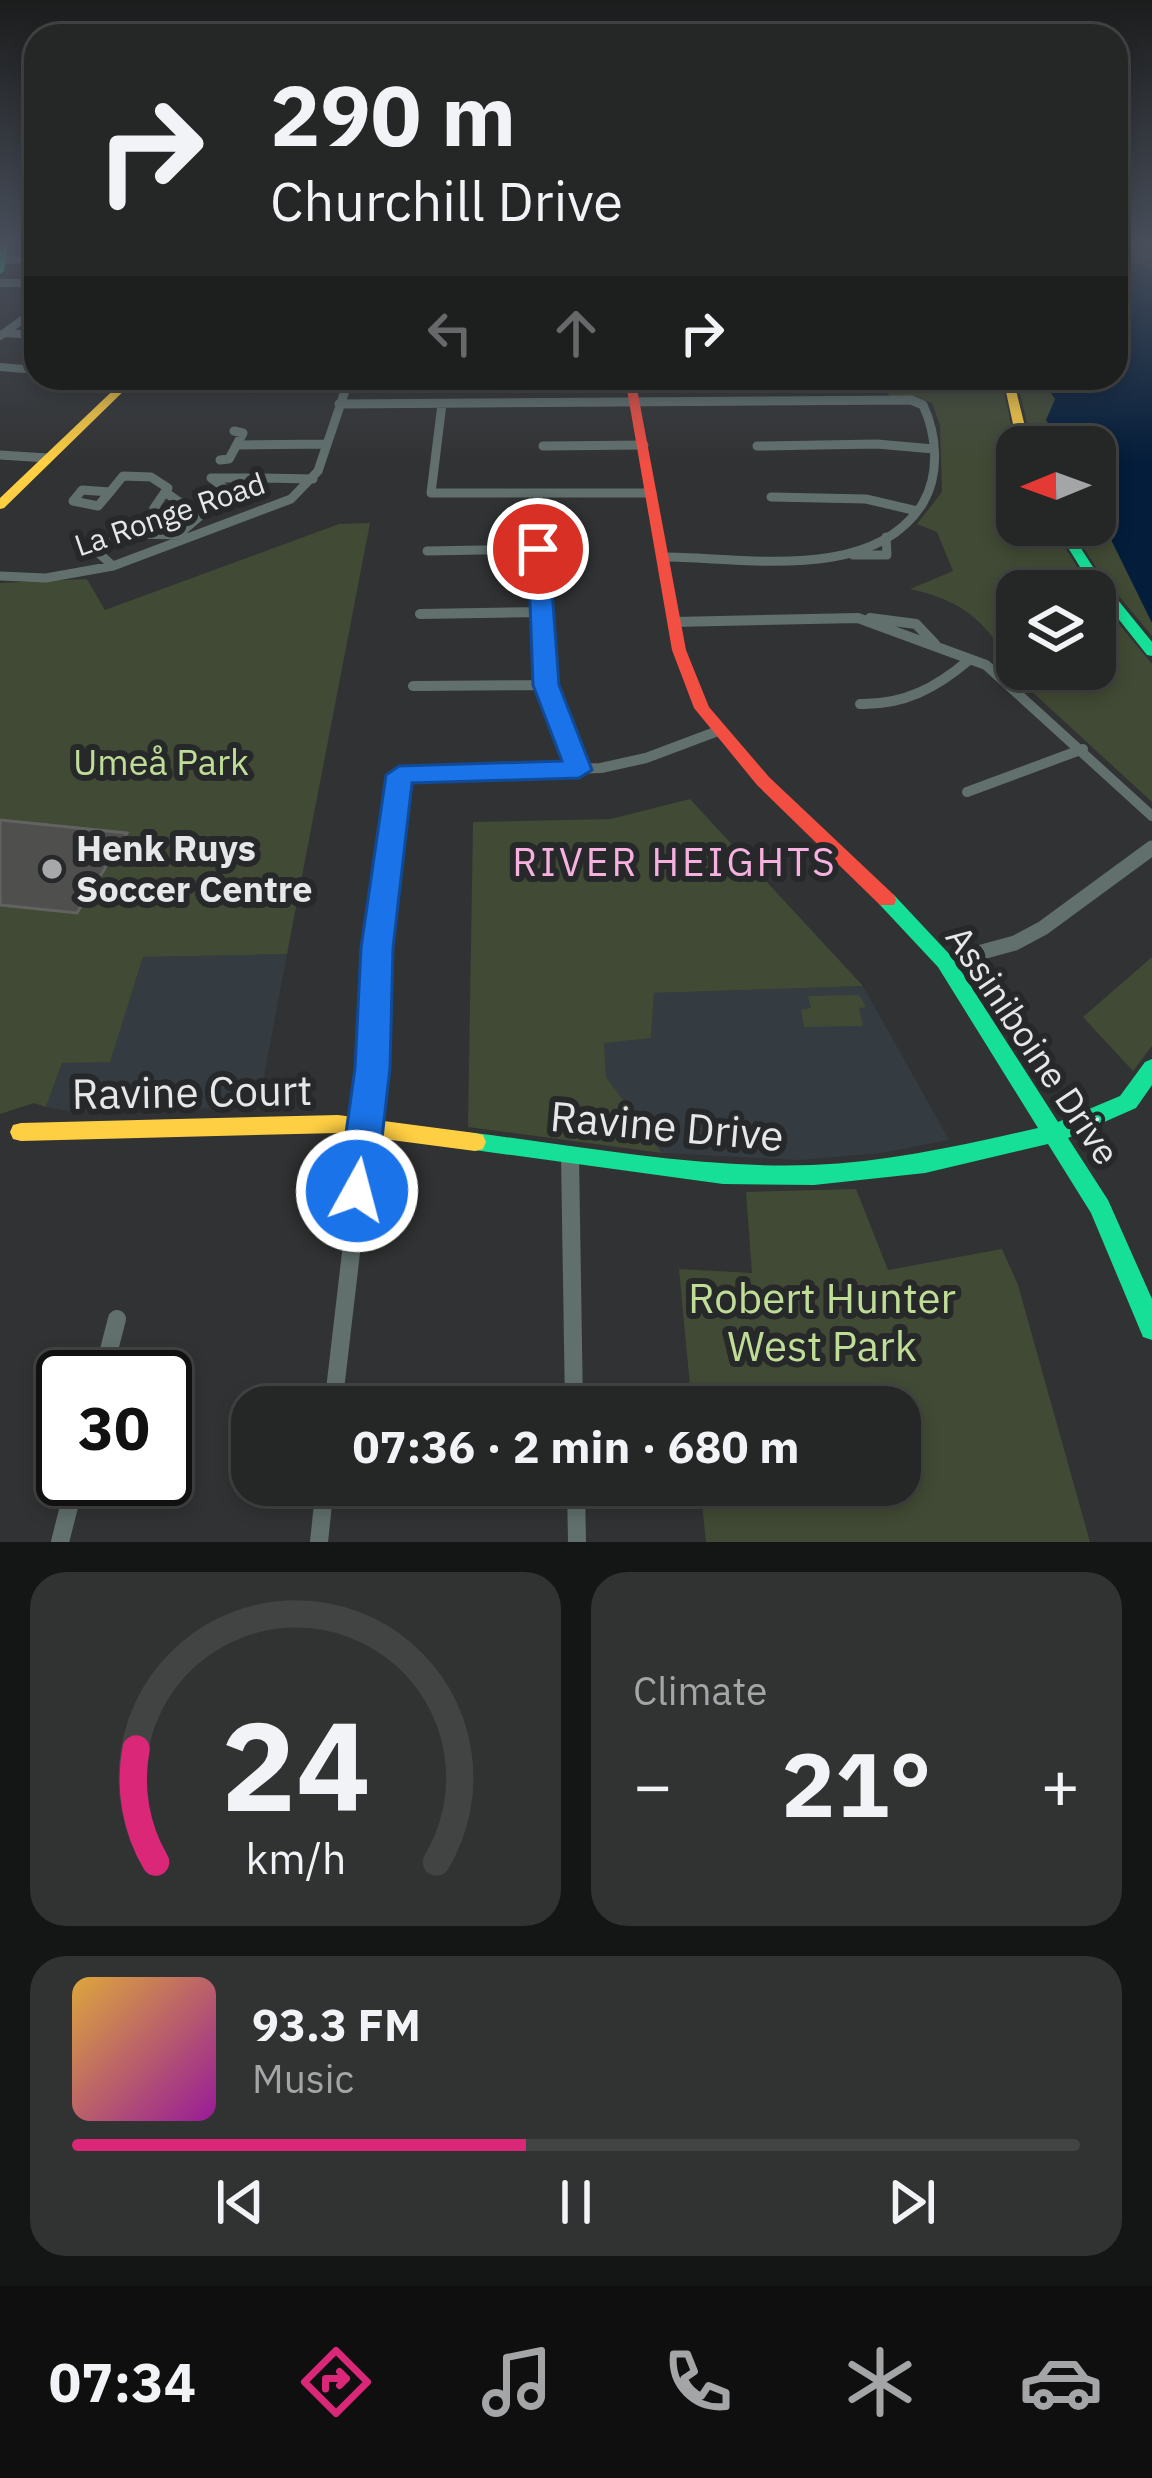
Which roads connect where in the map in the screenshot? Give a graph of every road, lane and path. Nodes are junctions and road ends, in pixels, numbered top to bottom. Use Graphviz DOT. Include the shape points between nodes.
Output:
graph roads {
  1 [pos="119,390"];
  2 [pos="344,390"];
  3 [pos="634,390"];
  4 [pos="1011,390"];
  5 [pos="638,402"];
  6 [pos="339,404"];
  7 [pos="442,404"];
  8 [pos="1019,426"];
  9 [pos="235,431"];
  10 [pos="238,445"];
  11 [pos="326,445"];
  12 [pos="644,445"];
  13 [pos="543,446"];
  14 [pos="757,446"];
  15 [pos="934,449"];
  16 [pos="0,455"];
  17 [pos="48,458"];
  18 [pos="220,460"];
  19 [pos="263,478"];
  20 [pos="313,479"];
  21 [pos="110,492"];
  22 [pos="165,492"];
  23 [pos="652,493"];
  24 [pos="538,494"];
  25 [pos="234,495"];
  26 [pos="771,497"];
  27 [pos="0,505"];
  28 [pos="192,511"];
  29 [pos="917,511"];
  30 [pos="184,537"];
  31 [pos="1073,546"];
  32 [pos="538,549"];
  33 [pos="427,551"];
  34 [pos="663,556"];
  35 [pos="113,566"];
  36 [pos="0,576"];
  37 [pos="540,612"];
  38 [pos="420,614"];
  39 [pos="674,622"];
  40 [pos="1152,652"];
  41 [pos="968,660"];
  42 [pos="546,685"];
  43 [pos="413,686"];
  44 [pos="860,704"];
  45 [pos="718,731"];
  46 [pos="1083,749"];
  47 [pos="579,770"];
  48 [pos="967,792"];
  49 [pos="1152,816"];
  50 [pos="1152,848"];
  51 [pos="944,962"];
  52 [pos="1152,1068"];
  53 [pos="364,1128"];
  54 [pos="21,1132"];
  55 [pos="1056,1133"];
  56 [pos="570,1155"];
  57 [pos="117,1319"];
  58 [pos="1152,1328"];
  59 [pos="109,1350"];
  60 [pos="335,1386"];
  61 [pos="574,1386"];
  62 [pos="69,1506"];
  63 [pos="323,1506"];
  64 [pos="577,1506"];
  65 [pos="60,1542"];
  66 [pos="319,1542"];
  67 [pos="578,1542"];
  1 -- 17 [label="street"];
  2 -- 6 [label="street, La Ronge Road"];
  3 -- 5 [label="street, Assiniboine Drive"];
  4 -- 8 [label="street"];
  5 -- 7 [label="street"];
  5 -- 12 [label="street, Assiniboine Drive"];
  5 -- 15 [label="street" via="914,400 932,422"];
  6 -- 7 [label="street"];
  6 -- 11 [label="street, La Ronge Road"];
  7 -- 24 [label="street" via="431,493"];
  9 -- 10 [label="street" via="243,433"];
  10 -- 11 [label="street"];
  10 -- 18 [label="street"];
  11 -- 20 [label="street, La Ronge Road"];
  12 -- 13 [label="street"];
  12 -- 23 [label="street, Assiniboine Drive"];
  14 -- 15 [label="street"];
  15 -- 29 [label="street" via="934,489"];
  16 -- 17 [label="street"];
  17 -- 27 [label="street"];
  19 -- 20 [label="street"];
  19 -- 25 [label="street"];
  19 -- 25 [label="street" via="211,478"];
  20 -- 30 [label="street, La Ronge Road" via="284,503"];
  21 -- 22 [label="street" via="123,476 160,480"];
  22 -- 28 [label="street"];
  22 -- 28 [label="street" via="157,511"];
  23 -- 24 [label="street"];
  23 -- 34 [label="street, Assiniboine Drive"];
  24 -- 32 [label="street"];
  25 -- 28 [label="street"];
  26 -- 29 [label="street" via="844,497"];
  28 -- 30 [label="street" via="200,515"];
  29 -- 34 [label="street" via="886,537 887,555"];
  30 -- 35 [label="street, La Ronge Road"];
  30 -- 35 [label="street" via="131,534 94,549"];
  31 -- 40 [label="street"];
  32 -- 33 [label="street"];
  32 -- 37 [label="street"];
  34 -- 39 [label="street, Assiniboine Drive"];
  35 -- 36 [label="street, La Ronge Road" via="46,578"];
  37 -- 38 [label="street"];
  37 -- 42 [label="street"];
  39 -- 41 [label="street" via="858,618"];
  39 -- 45 [label="street, Assiniboine Drive" via="689,682"];
  41 -- 44 [label="street" via="917,696"];
  41 -- 46 [label="street" via="997,672"];
  42 -- 43 [label="street"];
  42 -- 47 [label="street"];
  45 -- 47 [label="street" via="631,763"];
  45 -- 51 [label="street, Assiniboine Drive"];
  46 -- 48 [label="street"];
  46 -- 49 [label="street"];
  47 -- 53 [label="street" via="399,775"];
  50 -- 51 [label="street" via="1043,928"];
  51 -- 55 [label="street, Assiniboine Drive"];
  52 -- 55 [label="street, Ravine Drive" via="1128,1102"];
  53 -- 54 [label="street, Ravine Court"];
  53 -- 56 [label="street, Ravine Drive"];
  53 -- 60 [label="street"];
  55 -- 56 [label="street, Ravine Drive" via="925,1163 814,1174 722,1174"];
  55 -- 58 [label="street, Assiniboine Drive" via="1126,1258"];
  56 -- 61 [label="street"];
  57 -- 59 [label="street"];
  62 -- 65 [label="street"];
  63 -- 66 [label="street"];
  64 -- 67 [label="street"];
}
